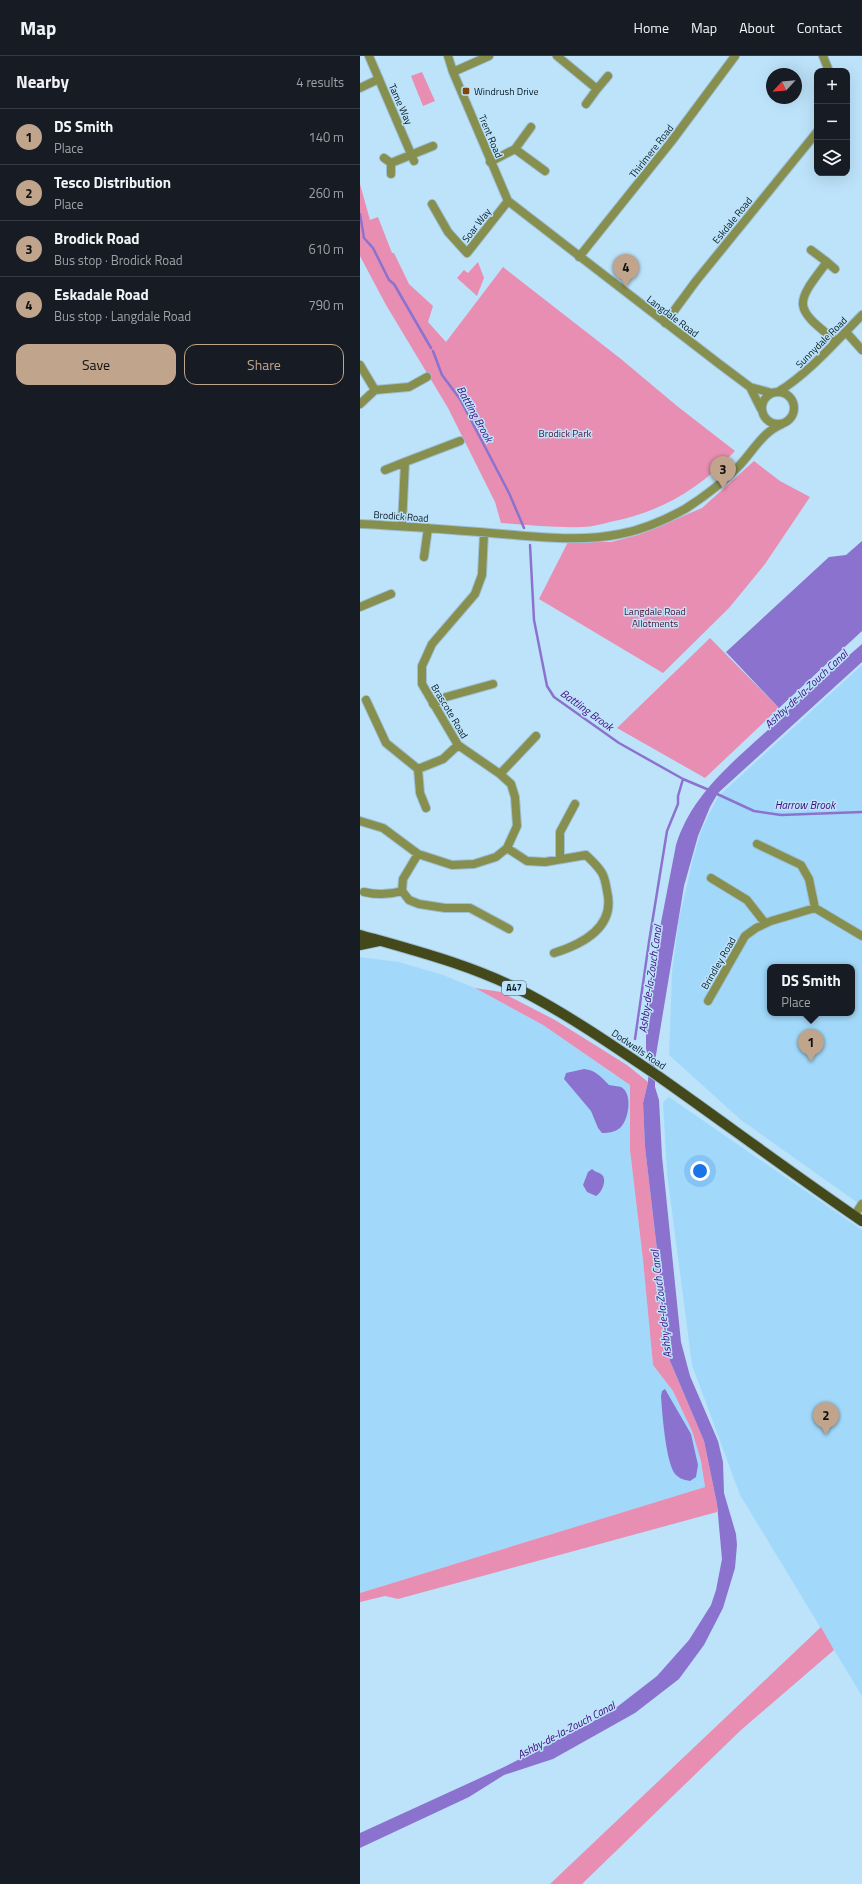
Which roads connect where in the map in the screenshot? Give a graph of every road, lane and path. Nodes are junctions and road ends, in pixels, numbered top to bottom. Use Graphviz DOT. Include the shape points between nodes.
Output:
graph roads {
  1 [pos="369,56"];
  2 [pos="448,56"];
  3 [pos="489,56"];
  4 [pos="557,56"];
  5 [pos="735,56"];
  6 [pos="823,56"];
  7 [pos="828,68"];
  8 [pos="453,72"];
  9 [pos="608,76"];
  10 [pos="379,80"];
  11 [pos="360,88"];
  12 [pos="597,89"];
  13 [pos="586,104"];
  14 [pos="531,127"];
  15 [pos="814,136"];
  16 [pos="433,146"];
  17 [pos="515,149"];
  18 [pos="413,158"];
  19 [pos="490,162"];
  20 [pos="545,171"];
  21 [pos="391,174"];
  22 [pos="508,201"];
  23 [pos="432,204"];
  24 [pos="811,250"];
  25 [pos="579,257"];
  26 [pos="827,262"];
  27 [pos="835,269"];
  28 [pos="862,315"];
  29 [pos="665,323"];
  30 [pos="846,332"];
  31 [pos="836,341"];
  32 [pos="862,350"];
  33 [pos="360,365"];
  34 [pos="426,377"];
  35 [pos="793,383"];
  36 [pos="750,387"];
  37 [pos="375,390"];
  38 [pos="775,393"];
  39 [pos="787,396"];
  40 [pos="360,404"];
  41 [pos="762,411"];
  42 [pos="769,422"];
  43 [pos="782,424"];
  44 [pos="766,434"];
  45 [pos="460,441"];
  46 [pos="405,462"];
  47 [pos="385,470"];
  48 [pos="360,524"];
  49 [pos="402,525"];
  50 [pos="428,528"];
  51 [pos="484,532"];
  52 [pos="424,557"];
  53 [pos="390,594"];
  54 [pos="360,607"];
  55 [pos="493,684"];
  56 [pos="366,700"];
  57 [pos="433,704"];
  58 [pos="536,736"];
  59 [pos="458,745"];
  60 [pos="418,770"];
  61 [pos="500,774"];
  62 [pos="575,804"];
  63 [pos="426,808"];
  64 [pos="360,821"];
  65 [pos="757,844"];
  66 [pos="507,848"];
  67 [pos="418,854"];
  68 [pos="560,858"];
  69 [pos="711,878"];
  70 [pos="402,891"];
  71 [pos="364,892"];
  72 [pos="815,908"];
  73 [pos="765,923"];
  74 [pos="509,929"];
  75 [pos="360,935"];
  76 [pos="862,936"];
  77 [pos="381,941"];
  78 [pos="360,945"];
  79 [pos="554,953"];
  80 [pos="708,1001"];
  81 [pos="862,1204"];
  82 [pos="858,1218"];
  1 -- 10 [label="street, Tame Way"];
  2 -- 8 [label="street, Trent Road"];
  3 -- 8 [label="street"];
  4 -- 12 [label="street"];
  5 -- 25 [label="street, Thirlmere Road" via="671,142"];
  6 -- 7 [label="street"];
  8 -- 19 [label="street, Trent Road"];
  9 -- 12 [label="street"];
  10 -- 11 [label="street"];
  10 -- 18 [label="street, Tame Way"];
  12 -- 13 [label="street"];
  14 -- 17 [label="street"];
  15 -- 29 [label="street, Eskdale Road"];
  16 -- 18 [label="street"];
  17 -- 19 [label="street"];
  17 -- 20 [label="street"];
  18 -- 21 [label="street" via="388,161"];
  19 -- 22 [label="street, Trent Road"];
  22 -- 23 [label="street, Soar Way" via="467,253 448,232"];
  22 -- 25 [label="street, Langdale Road"];
  24 -- 26 [label="street"];
  25 -- 29 [label="street, Langdale Road"];
  26 -- 27 [label="street"];
  26 -- 31 [label="street" via="803,295 802,301 810,321"];
  28 -- 30 [label="street, Sunnydale Road"];
  29 -- 36 [label="street, Langdale Road"];
  30 -- 31 [label="street, Sunnydale Road"];
  30 -- 32 [label="street"];
  31 -- 35 [label="street, Sunnydale Road"];
  33 -- 37 [label="street"];
  34 -- 37 [label="street" via="409,387"];
  35 -- 38 [label="street, Sunnydale Road"];
  35 -- 39 [label="street, Sunnydale Road"];
  36 -- 38 [label="street, Langdale Road"];
  36 -- 41 [label="street, Langdale Road"];
  37 -- 40 [label="street"];
  38 -- 39 [label="street"];
  38 -- 41 [label="street" via="764,399"];
  39 -- 43 [label="street" via="793,403 793,409 790,418"];
  41 -- 42 [label="street"];
  42 -- 43 [label="street"];
  42 -- 44 [label="street, Brodick Road"];
  43 -- 44 [label="street, Brodick Road"];
  44 -- 51 [label="street, Brodick Road" via="720,485 700,500 642,528 622,534 586,538 544,538"];
  45 -- 46 [label="street"];
  46 -- 47 [label="street"];
  46 -- 49 [label="street"];
  48 -- 49 [label="street, Brodick Road"];
  49 -- 50 [label="street, Brodick Road"];
  50 -- 51 [label="street, Brodick Road"];
  50 -- 52 [label="street"];
  51 -- 57 [label="street, Brascote Road" via="482,575 475,594 432,644 422,666 422,684"];
  53 -- 54 [label="street"];
  55 -- 57 [label="street" via="446,697"];
  56 -- 60 [label="street" via="386,743"];
  57 -- 59 [label="street, Brascote Road"];
  58 -- 61 [label="street"];
  59 -- 60 [label="street" via="443,759"];
  59 -- 61 [label="street, Brascote Road"];
  60 -- 63 [label="street" via="420,793"];
  61 -- 66 [label="street, Brascote Road" via="511,784 515,798 517,826"];
  62 -- 68 [label="street" via="560,832"];
  64 -- 67 [label="street" via="383,828"];
  65 -- 72 [label="street" via="801,865 809,879"];
  66 -- 67 [label="street" via="496,857 474,864 452,865"];
  66 -- 68 [label="street" via="527,860 545,862"];
  67 -- 70 [label="street" via="403,879"];
  68 -- 79 [label="street" via="586,855 603,874 609,900 603,923 590,938"];
  69 -- 73 [label="street" via="747,900"];
  70 -- 71 [label="street" via="374,895"];
  70 -- 74 [label="street" via="409,900 419,904 470,908"];
  72 -- 73 [label="street, Brindley Road"];
  72 -- 76 [label="street"];
  73 -- 80 [label="street, Brindley Road" via="745,936"];
  75 -- 77 [label="main road, Dodwells Road / A47"];
  77 -- 78 [label="main road, Dodwells Road / A47"];
  77 -- 82 [label="main road, Dodwells Road / A47" via="422,952 481,973 527,993 586,1027"];
  81 -- 82 [label="street"];
}
